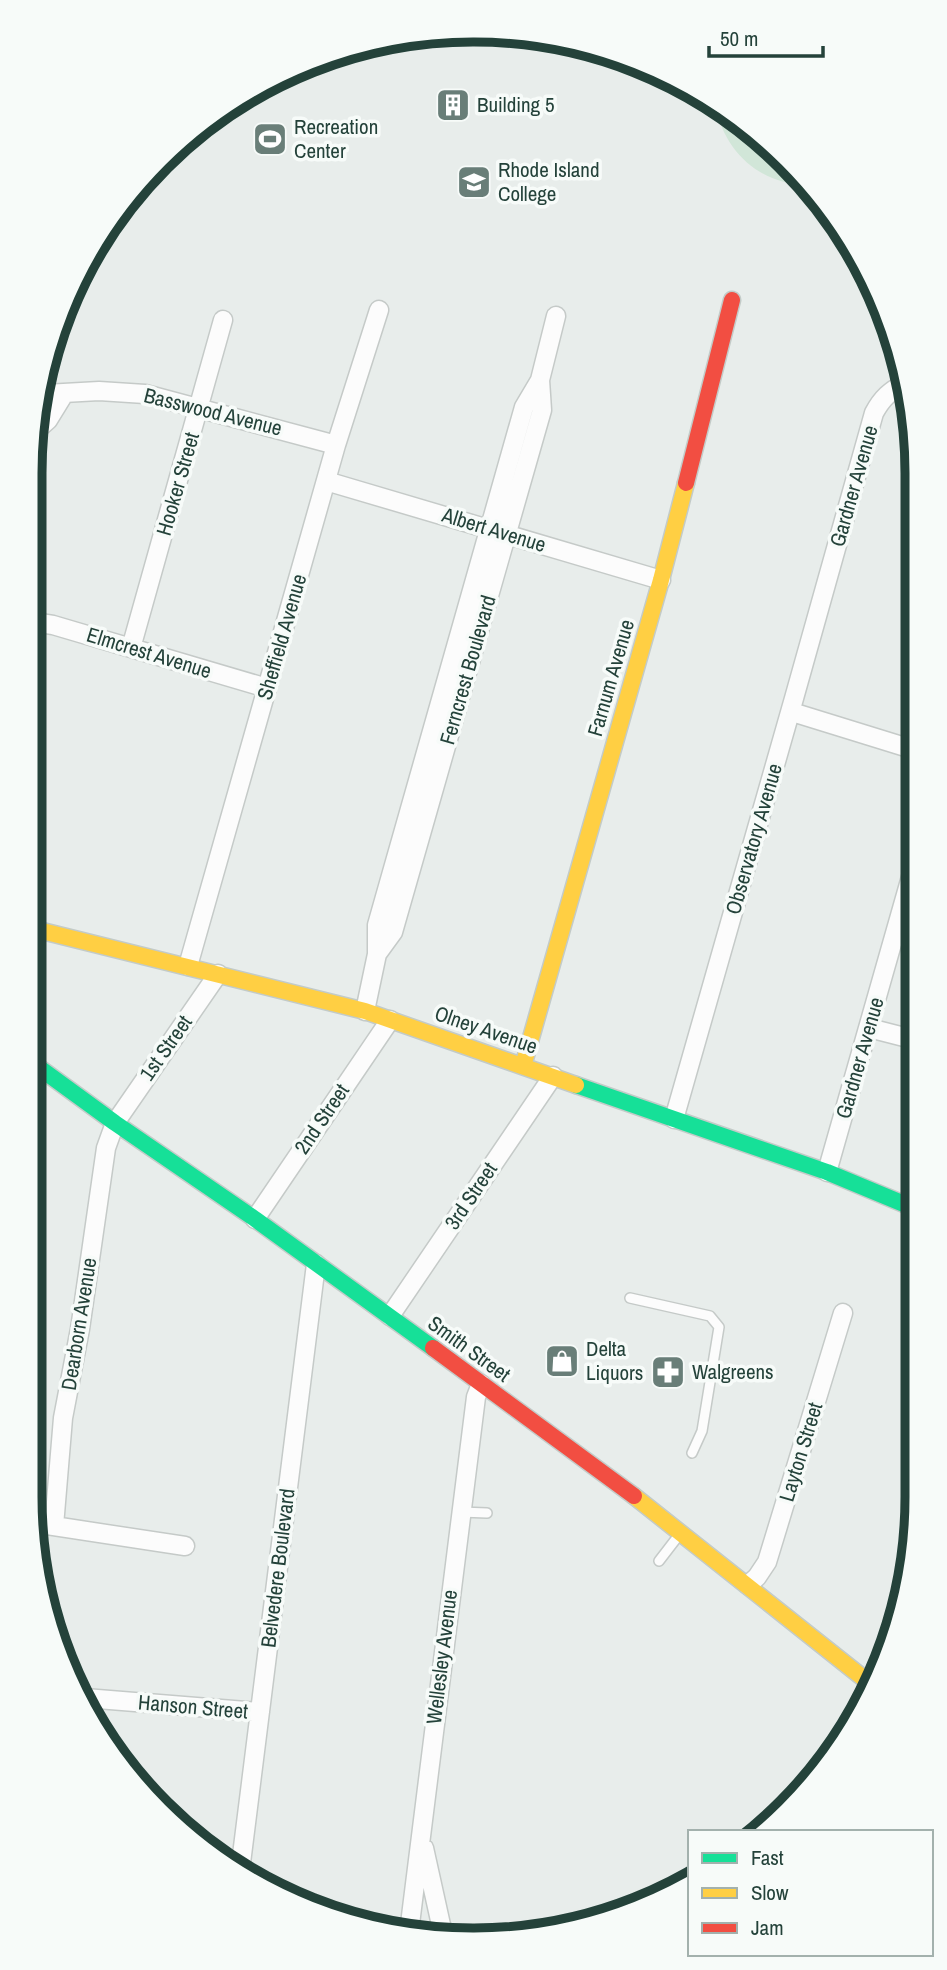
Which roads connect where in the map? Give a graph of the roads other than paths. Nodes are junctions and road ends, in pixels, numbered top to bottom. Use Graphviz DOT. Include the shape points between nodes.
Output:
graph roads {
  1 [pos="732,300"];
  2 [pos="379,310"];
  3 [pos="556,316"];
  4 [pos="223,320"];
  5 [pos="897,388"];
  6 [pos="55,394"];
  7 [pos="200,407"];
  8 [pos="45,422"];
  9 [pos="337,445"];
  10 [pos="326,481"];
  11 [pos="498,532"];
  12 [pos="834,560"];
  13 [pos="661,580"];
  14 [pos="42,623"];
  15 [pos="131,648"];
  16 [pos="267,688"];
  17 [pos="792,712"];
  18 [pos="905,747"];
  19 [pos="905,904"];
  20 [pos="42,931"];
  21 [pos="188,966"];
  22 [pos="218,974"];
  23 [pos="365,1011"];
  24 [pos="390,1020"];
  25 [pos="869,1028"];
  26 [pos="905,1037"];
  27 [pos="523,1066"];
  28 [pos="42,1070"];
  29 [pos="553,1076"];
  30 [pos="674,1119"];
  31 [pos="115,1123"];
  32 [pos="827,1172"];
  33 [pos="905,1204"];
  34 [pos="255,1219"];
  35 [pos="316,1264"];
  36 [pos="630,1298"];
  37 [pos="843,1312"];
  38 [pos="390,1316"];
  39 [pos="481,1384"];
  40 [pos="692,1452"];
  41 [pos="461,1512"];
  42 [pos="487,1513"];
  43 [pos="43,1524"];
  44 [pos="54,1526"];
  45 [pos="681,1533"];
  46 [pos="185,1546"];
  47 [pos="659,1561"];
  48 [pos="748,1585"];
  49 [pos="865,1679"];
  50 [pos="92,1699"];
  51 [pos="260,1712"];
  52 [pos="421,1835"];
  53 [pos="241,1860"];
  54 [pos="409,1923"];
  55 [pos="441,1927"];
  1 -- 13 [label="street, Farnum Avenue"];
  2 -- 9 [label="street, Sheffield Avenue"];
  3 -- 11 [label="street, Ferncrest Boulevard" via="540,380 542,410"];
  4 -- 7 [label="street, Hooker Street"];
  5 -- 12 [label="street, Gardner Avenue" via="880,400 874,413"];
  6 -- 7 [label="street, Basswood Avenue" via="124,391"];
  6 -- 8 [label="street"];
  7 -- 9 [label="street, Basswood Avenue"];
  7 -- 15 [label="street, Hooker Street"];
  9 -- 10 [label="street, Sheffield Avenue"];
  10 -- 11 [label="street, Albert Avenue"];
  10 -- 16 [label="street, Sheffield Avenue"];
  11 -- 13 [label="street, Albert Avenue"];
  11 -- 23 [label="street, Ferncrest Boulevard" via="393,933 377,954"];
  12 -- 17 [label="street, Observatory Avenue"];
  13 -- 27 [label="street, Farnum Avenue"];
  14 -- 15 [label="street, Elmcrest Avenue"];
  15 -- 16 [label="street, Elmcrest Avenue"];
  16 -- 21 [label="street, Sheffield Avenue"];
  17 -- 18 [label="street"];
  17 -- 30 [label="street, Observatory Avenue"];
  19 -- 25 [label="street, Gardner Avenue"];
  20 -- 21 [label="street, Olney Avenue"];
  21 -- 22 [label="street, Olney Avenue"];
  22 -- 23 [label="street, Olney Avenue"];
  22 -- 31 [label="street, 1st Street"];
  23 -- 24 [label="street, Olney Avenue"];
  24 -- 27 [label="street, Olney Avenue"];
  24 -- 34 [label="street, 2nd Street"];
  25 -- 26 [label="street"];
  25 -- 32 [label="street, Gardner Avenue"];
  27 -- 29 [label="street, Olney Avenue"];
  28 -- 31 [label="street, Smith Street"];
  29 -- 30 [label="street, Olney Avenue"];
  29 -- 38 [label="street, 3rd Street"];
  30 -- 32 [label="street, Olney Avenue"];
  31 -- 34 [label="street, Smith Street"];
  31 -- 44 [label="street, Dearborn Avenue" via="103,1162 63,1418"];
  32 -- 33 [label="street, Olney Avenue"];
  34 -- 35 [label="street, Smith Street"];
  35 -- 38 [label="street, Smith Street"];
  35 -- 51 [label="street, Belvedere Boulevard"];
  36 -- 40 [label="lane" via="710,1316 719,1328 702,1431"];
  37 -- 48 [label="street, Layton Street" via="767,1562"];
  38 -- 39 [label="street, Smith Street"];
  39 -- 41 [label="street, Wellesley Avenue"];
  39 -- 45 [label="street, Smith Street"];
  41 -- 42 [label="lane"];
  41 -- 52 [label="street, Wellesley Avenue"];
  43 -- 44 [label="street"];
  44 -- 46 [label="street"];
  45 -- 47 [label="lane"];
  45 -- 48 [label="street, Smith Street"];
  48 -- 49 [label="street, Smith Street"];
  50 -- 51 [label="street, Hanson Street"];
  51 -- 53 [label="street, Belvedere Boulevard"];
  52 -- 54 [label="street, Wellesley Avenue"];
  52 -- 55 [label="street"];
}
